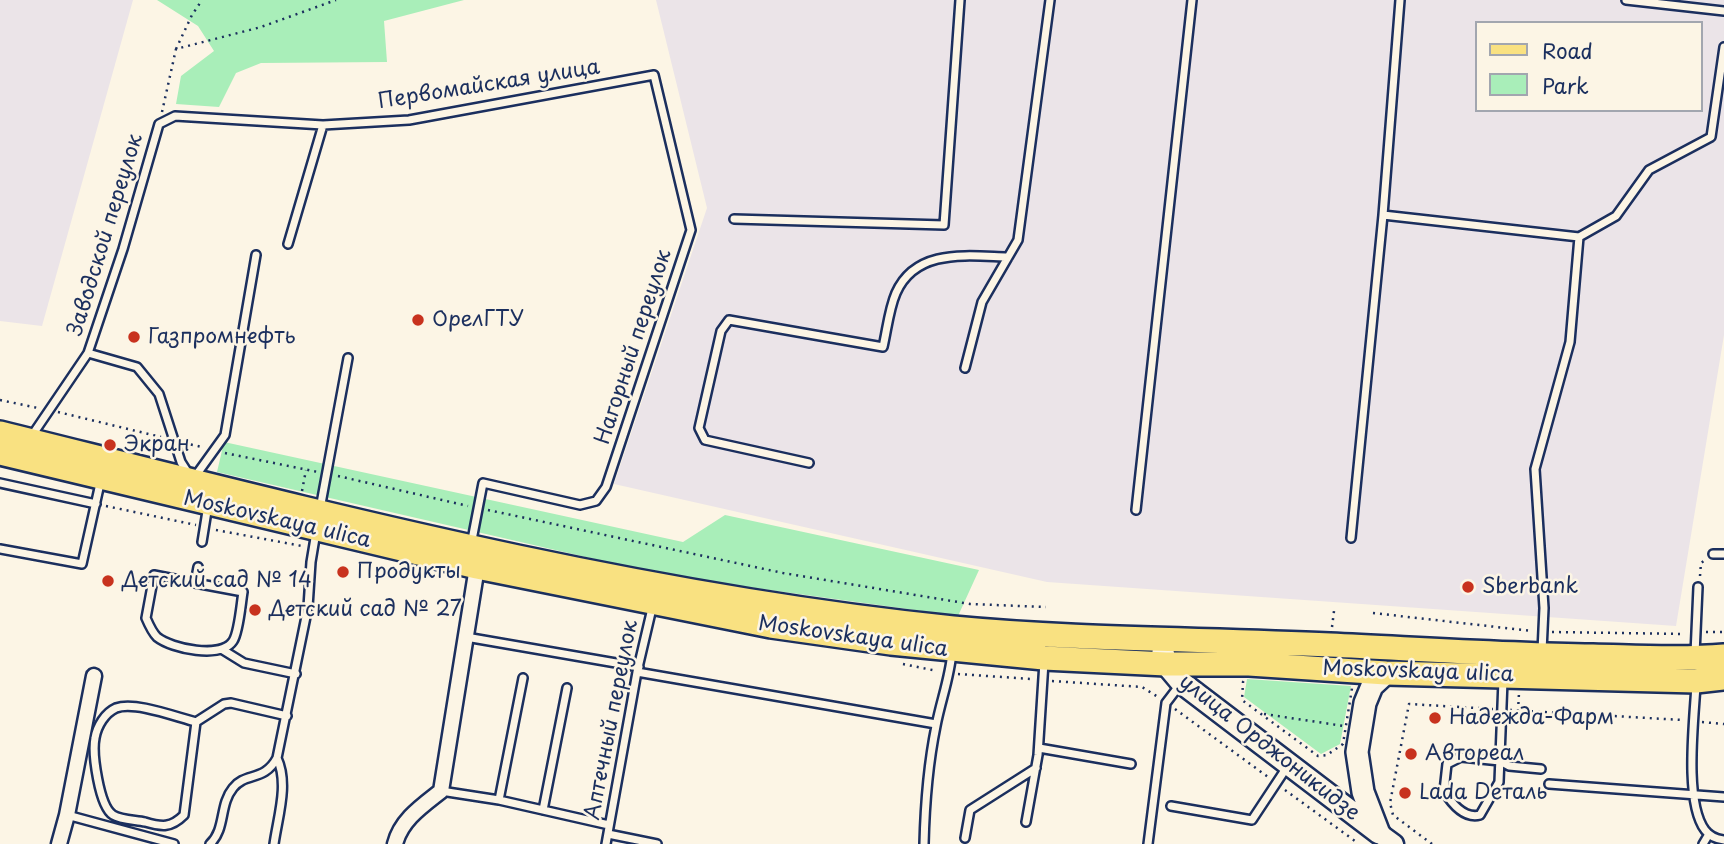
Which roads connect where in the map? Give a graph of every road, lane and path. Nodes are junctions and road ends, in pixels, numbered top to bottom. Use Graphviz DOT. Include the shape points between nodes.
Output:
graph roads {
  1 [pos="202,0"];
  2 [pos="336,0"];
  3 [pos="960,0"];
  4 [pos="1050,0"];
  5 [pos="1192,0"];
  6 [pos="1400,0"];
  7 [pos="1626,0"];
  8 [pos="1724,10"];
  9 [pos="1724,47"];
  10 [pos="176,49"];
  11 [pos="175,116"];
  12 [pos="159,124"];
  13 [pos="323,125"];
  14 [pos="682,185"];
  15 [pos="1383,215"];
  16 [pos="734,219"];
  17 [pos="1579,237"];
  18 [pos="288,244"];
  19 [pos="256,255"];
  20 [pos="1008,257"];
  21 [pos="88,354"];
  22 [pos="348,358"];
  23 [pos="965,368"];
  24 [pos="0,400"];
  25 [pos="50,410"];
  26 [pos="0,433"];
  27 [pos="28,440"];
  28 [pos="174,440"];
  29 [pos="214,450"];
  30 [pos="0,453"];
  31 [pos="809,463"];
  32 [pos="306,469"];
  33 [pos="326,474"];
  34 [pos="101,478"];
  35 [pos="192,481"];
  36 [pos="0,483"];
  37 [pos="300,497"];
  38 [pos="96,504"];
  39 [pos="208,504"];
  40 [pos="478,508"];
  41 [pos="1136,510"];
  42 [pos="318,521"];
  43 [pos="1351,538"];
  44 [pos="202,542"];
  45 [pos="0,549"];
  46 [pos="1713,554"];
  47 [pos="1724,554"];
  48 [pos="474,556"];
  49 [pos="198,567"];
  50 [pos="195,583"];
  51 [pos="1699,587"];
  52 [pos="653,604"];
  53 [pos="1046,607"];
  54 [pos="1334,611"];
  55 [pos="1373,613"];
  56 [pos="1542,632"];
  57 [pos="1331,634"];
  58 [pos="466,637"];
  59 [pos="1160,640"];
  60 [pos="223,650"];
  61 [pos="952,651"];
  62 [pos="1542,655"];
  63 [pos="1724,656"];
  64 [pos="1044,658"];
  65 [pos="1166,664"];
  66 [pos="638,670"];
  67 [pos="1695,670"];
  68 [pos="1386,673"];
  69 [pos="296,674"];
  70 [pos="94,676"];
  71 [pos="1503,676"];
  72 [pos="523,678"];
  73 [pos="1724,678"];
  74 [pos="1182,682"];
  75 [pos="567,688"];
  76 [pos="1261,713"];
  77 [pos="286,716"];
  78 [pos="196,722"];
  79 [pos="936,724"];
  80 [pos="1346,727"];
  81 [pos="1039,748"];
  82 [pos="277,758"];
  83 [pos="1500,761"];
  84 [pos="1289,763"];
  85 [pos="1131,764"];
  86 [pos="1036,768"];
  87 [pos="1541,769"];
  88 [pos="1549,784"];
  89 [pos="441,792"];
  90 [pos="1694,796"];
  91 [pos="1724,797"];
  92 [pos="499,800"];
  93 [pos="1171,806"];
  94 [pos="543,810"];
  95 [pos="67,815"];
  96 [pos="1026,822"];
  97 [pos="609,825"];
  98 [pos="608,834"];
  99 [pos="1709,834"];
  100 [pos="965,838"];
  101 [pos="1384,840"];
  102 [pos="1724,840"];
  103 [pos="59,844"];
  104 [pos="174,844"];
  105 [pos="210,844"];
  106 [pos="274,844"];
  107 [pos="395,844"];
  108 [pos="606,844"];
  109 [pos="657,844"];
  110 [pos="924,844"];
  111 [pos="1149,844"];
  112 [pos="1703,844"];
  1 -- 10 [label="path"];
  2 -- 10 [label="path" via="261,27"];
  3 -- 16 [label="lane" via="944,225"];
  4 -- 20 [label="lane" via="1018,240"];
  5 -- 41 [label="lane"];
  6 -- 15 [label="lane"];
  7 -- 8 [label="lane"];
  9 -- 17 [label="lane" via="1711,137 1649,170 1616,216"];
  10 -- 12 [label="path"];
  11 -- 12 [label="lane, Заводской переулок"];
  11 -- 13 [label="lane, Первомайская улица"];
  12 -- 21 [label="lane, Заводской переулок"];
  13 -- 14 [label="lane, Первомайская улица" via="409,120 654,75"];
  13 -- 18 [label="lane"];
  14 -- 40 [label="lane, Нагорный переулок" via="691,230 606,487 596,501 580,505 483,483"];
  15 -- 17 [label="lane"];
  15 -- 43 [label="lane"];
  17 -- 56 [label="lane" via="1570,342 1535,468"];
  19 -- 29 [label="lane" via="225,435"];
  20 -- 23 [label="lane" via="982,302"];
  20 -- 31 [label="lane" via="945,255 915,268 896,293 883,347 729,320 721,331 699,429 705,440"];
  21 -- 25 [label="lane, Заводской переулок"];
  21 -- 28 [label="lane" via="137,367 159,394"];
  22 -- 33 [label="lane"];
  24 -- 25 [label="path"];
  25 -- 27 [label="lane, Заводской переулок"];
  25 -- 28 [label="path"];
  26 -- 27 [label="main road, Moskovskaya ulica"];
  27 -- 35 [label="main road, Moskovskaya ulica"];
  28 -- 29 [label="path"];
  28 -- 35 [label="lane"];
  29 -- 32 [label="path"];
  29 -- 35 [label="lane"];
  30 -- 34 [label="main road, Moskovskaya ulica"];
  32 -- 33 [label="path"];
  32 -- 37 [label="path"];
  33 -- 40 [label="path"];
  33 -- 42 [label="lane"];
  34 -- 38 [label="lane"];
  34 -- 39 [label="main road, Moskovskaya ulica"];
  35 -- 42 [label="main road, Moskovskaya ulica"];
  36 -- 38 [label="lane"];
  38 -- 45 [label="lane" via="82,564"];
  39 -- 42 [label="main road, Moskovskaya ulica"];
  39 -- 44 [label="lane"];
  40 -- 48 [label="lane"];
  40 -- 53 [label="path" via="783,573 970,604"];
  42 -- 48 [label="main road, Moskovskaya ulica"];
  42 -- 69 [label="lane"];
  46 -- 47 [label="lane"];
  46 -- 51 [label="path" via="1701,563"];
  48 -- 52 [label="main road, Moskovskaya ulica"];
  48 -- 58 [label="street"];
  48 -- 59 [label="main road, Moskovskaya ulica" via="954,628"];
  49 -- 50 [label="lane"];
  50 -- 60 [label="lane" via="243,592 235,640"];
  50 -- 60 [label="lane" via="154,575 146,618 155,635 167,643 209,652"];
  51 -- 67 [label="lane"];
  52 -- 61 [label="main road, Moskovskaya ulica"];
  52 -- 66 [label="lane, Аптечный переулок"];
  54 -- 57 [label="path"];
  55 -- 56 [label="path"];
  56 -- 62 [label="lane"];
  58 -- 66 [label="lane"];
  58 -- 89 [label="street"];
  59 -- 62 [label="main road, Moskovskaya ulica"];
  59 -- 65 [label="main road, улица Орджоникидзе"];
  60 -- 69 [label="lane" via="244,663"];
  61 -- 64 [label="main road, Moskovskaya ulica"];
  61 -- 79 [label="lane"];
  62 -- 67 [label="main road, Moskovskaya ulica"];
  63 -- 67 [label="main road, Moskovskaya ulica"];
  64 -- 65 [label="main road, Moskovskaya ulica"];
  64 -- 81 [label="lane"];
  65 -- 68 [label="main road, Moskovskaya ulica"];
  65 -- 74 [label="main road, улица Орджоникидзе"];
  66 -- 79 [label="lane"];
  66 -- 97 [label="lane, Аптечный переулок"];
  67 -- 71 [label="main road, Moskovskaya ulica"];
  67 -- 73 [label="main road, Moskovskaya ulica"];
  67 -- 90 [label="lane"];
  68 -- 71 [label="main road, Moskovskaya ulica"];
  68 -- 101 [label="main road" via="1372,686 1365,703 1357,752 1363,792"];
  69 -- 77 [label="lane"];
  70 -- 95 [label="street"];
  71 -- 83 [label="lane"];
  72 -- 92 [label="lane"];
  74 -- 84 [label="main road, улица Орджоникидзе"];
  74 -- 111 [label="lane" via="1166,703"];
  75 -- 94 [label="lane"];
  76 -- 80 [label="path"];
  76 -- 80 [label="path" via="1318,756 1343,744"];
  76 -- 80 [label="path" via="1242,700 1247,676 1353,682"];
  77 -- 78 [label="lane" via="231,703"];
  77 -- 82 [label="lane"];
  78 -- 78 [label="lane" via="184,815 164,827 114,815 101,795 94,742 108,713 131,707"];
  79 -- 110 [label="lane" via="926,779"];
  81 -- 85 [label="lane"];
  81 -- 86 [label="lane"];
  82 -- 105 [label="lane" via="263,774 234,785 226,799 220,831"];
  82 -- 106 [label="lane" via="283,783"];
  83 -- 83 [label="lane" via="1499,782 1480,815 1468,816 1444,791 1447,764 1461,757"];
  83 -- 87 [label="lane"];
  84 -- 93 [label="lane" via="1252,820"];
  84 -- 101 [label="main road, улица Орджоникидзе"];
  86 -- 96 [label="lane"];
  86 -- 100 [label="lane" via="970,810"];
  88 -- 90 [label="lane"];
  89 -- 92 [label="lane"];
  89 -- 107 [label="street" via="403,825"];
  90 -- 91 [label="lane"];
  90 -- 99 [label="lane"];
  92 -- 94 [label="lane"];
  94 -- 97 [label="lane"];
  95 -- 103 [label="street"];
  95 -- 104 [label="lane"];
  97 -- 98 [label="lane, Аптечный переулок"];
  98 -- 108 [label="lane, Аптечный переулок"];
  98 -- 109 [label="lane"];
  99 -- 102 [label="lane"];
  99 -- 112 [label="lane"];
}
